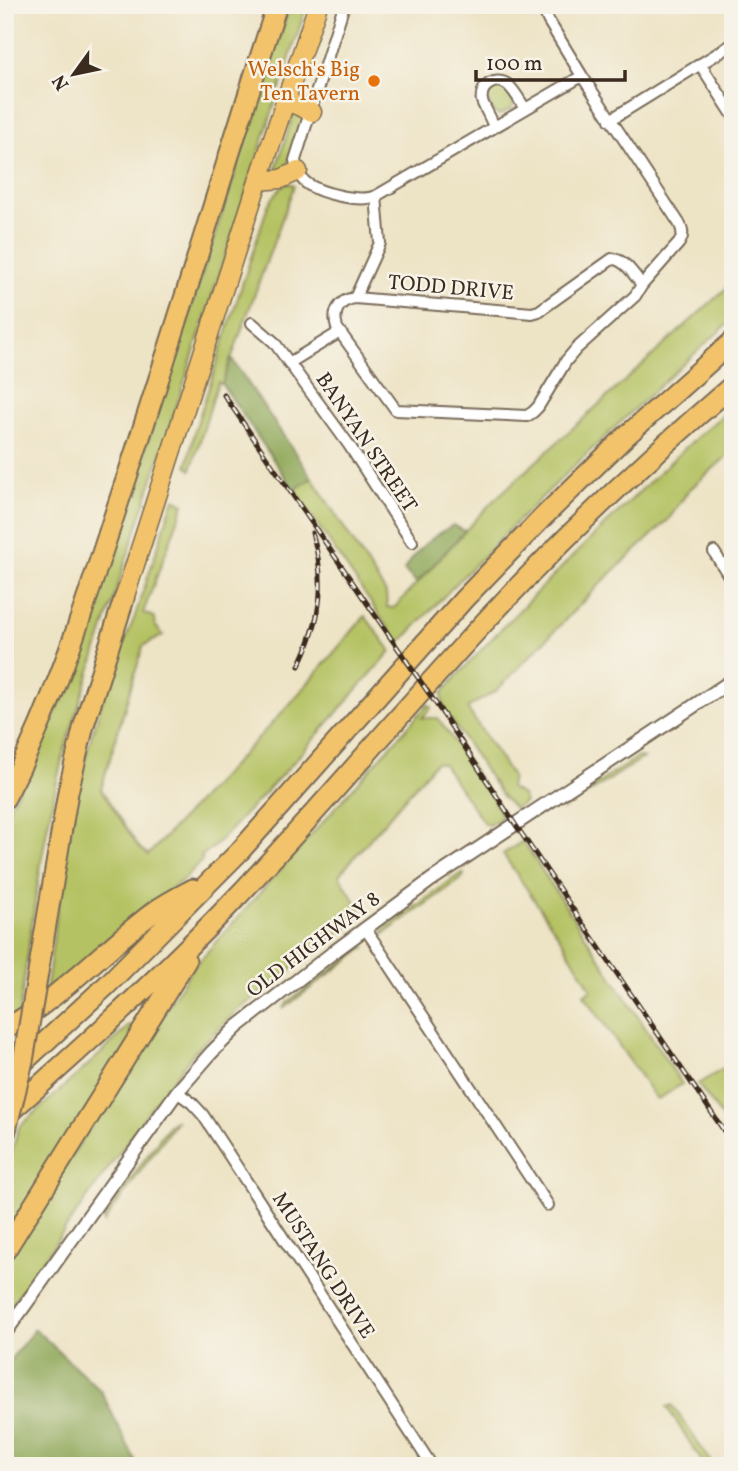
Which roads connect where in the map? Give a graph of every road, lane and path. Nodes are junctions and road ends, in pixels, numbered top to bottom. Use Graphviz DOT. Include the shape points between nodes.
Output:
graph roads {
  1 [pos="277,5"];
  2 [pos="318,5"];
  3 [pos="344,5"];
  4 [pos="542,5"];
  5 [pos="733,44"];
  6 [pos="700,64"];
  7 [pos="582,76"];
  8 [pos="287,101"];
  9 [pos="525,108"];
  10 [pos="312,112"];
  11 [pos="733,115"];
  12 [pos="610,120"];
  13 [pos="494,127"];
  14 [pos="298,171"];
  15 [pos="257,185"];
  16 [pos="376,196"];
  17 [pos="642,285"];
  18 [pos="355,298"];
  19 [pos="252,323"];
  20 [pos="733,327"];
  21 [pos="340,332"];
  22 [pos="733,341"];
  23 [pos="289,363"];
  24 [pos="733,385"];
  25 [pos="654,410"];
  26 [pos="412,542"];
  27 [pos="713,552"];
  28 [pos="733,582"];
  29 [pos="124,599"];
  30 [pos="733,680"];
  31 [pos="5,798"];
  32 [pos="215,876"];
  33 [pos="365,928"];
  34 [pos="205,931"];
  35 [pos="5,1029"];
  36 [pos="5,1079"];
  37 [pos="177,1092"];
  38 [pos="5,1116"];
  39 [pos="5,1134"];
  40 [pos="548,1205"];
  41 [pos="5,1251"];
  42 [pos="5,1333"];
  43 [pos="432,1466"];
  1 -- 31 [label="highway" via="83,610 39,728"];
  2 -- 8 [label="highway"];
  3 -- 10 [label="street"];
  4 -- 7 [label="street"];
  5 -- 6 [label="street"];
  6 -- 11 [label="street"];
  6 -- 12 [label="street"];
  7 -- 9 [label="street"];
  7 -- 12 [label="street"];
  8 -- 10 [label="highway"];
  8 -- 15 [label="highway"];
  9 -- 13 [label="street"];
  9 -- 13 [label="street" via="507,84 492,82 485,87 482,100"];
  10 -- 14 [label="street" via="296,157"];
  12 -- 17 [label="street" via="682,229 679,243"];
  13 -- 16 [label="street"];
  14 -- 15 [label="highway"];
  14 -- 16 [label="street" via="310,186 347,198"];
  15 -- 29 [label="highway"];
  16 -- 18 [label="street, TODD DRIVE" via="380,243"];
  17 -- 18 [label="street, TODD DRIVE" via="617,259 532,313"];
  17 -- 21 [label="street" via="566,361 538,407 527,416 396,410"];
  18 -- 21 [label="street, TODD DRIVE" via="337,308 334,321"];
  19 -- 23 [label="street, BANYAN STREET"];
  20 -- 25 [label="highway"];
  21 -- 23 [label="street, BANYAN STREET"];
  22 -- 25 [label="highway"];
  23 -- 26 [label="street, BANYAN STREET"];
  24 -- 34 [label="highway" via="536,568"];
  25 -- 32 [label="highway" via="471,591"];
  27 -- 28 [label="street"];
  29 -- 39 [label="highway, bridge" via="68,792 23,1061"];
  30 -- 33 [label="street, OLD HIGHWAY 8" via="461,859"];
  32 -- 35 [label="highway" via="157,910 82,974"];
  32 -- 36 [label="highway"];
  33 -- 37 [label="street, OLD HIGHWAY 8" via="237,1027"];
  33 -- 40 [label="street"];
  34 -- 38 [label="highway"];
  34 -- 41 [label="highway"];
  37 -- 42 [label="street, OLD HIGHWAY 8"];
  37 -- 43 [label="street, MUSTANG DRIVE" via="192,1102 211,1126"];
}
